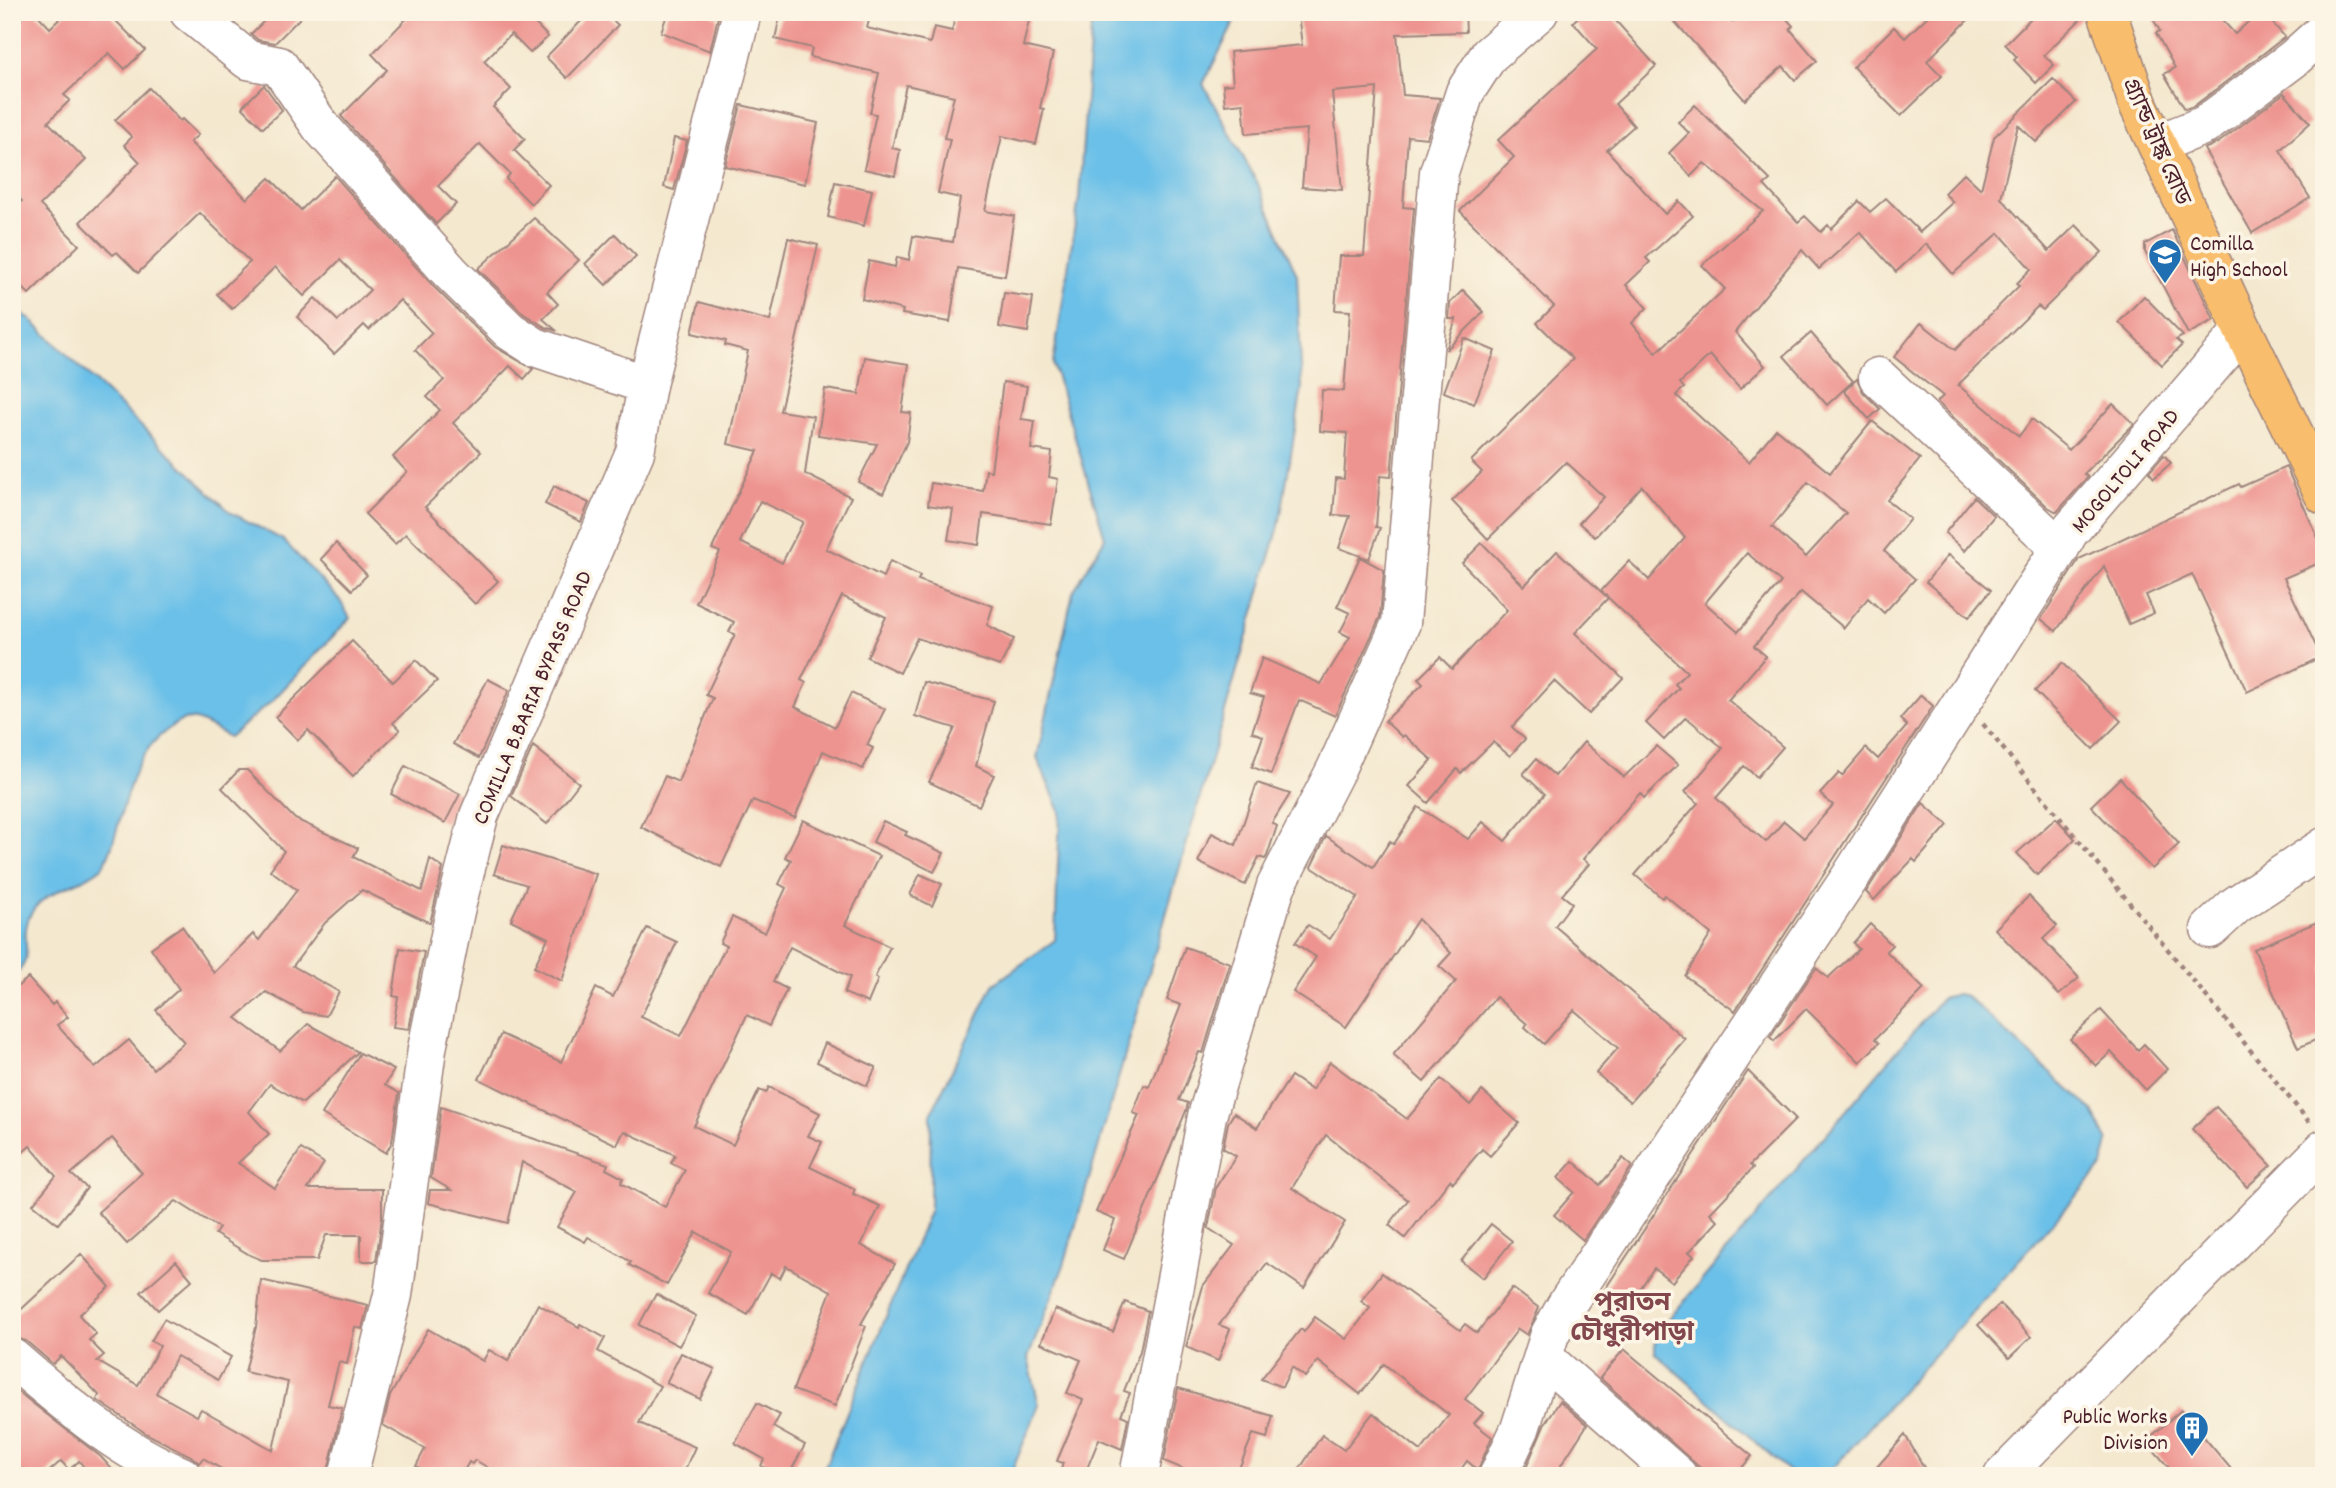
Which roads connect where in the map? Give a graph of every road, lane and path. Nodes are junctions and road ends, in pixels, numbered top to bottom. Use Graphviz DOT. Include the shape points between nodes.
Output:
graph roads {
  1 [pos="189,12"];
  2 [pos="742,12"];
  3 [pos="1539,12"];
  4 [pos="2107,12"];
  5 [pos="2324,31"];
  6 [pos="2157,144"];
  7 [pos="2243,330"];
  8 [pos="1878,377"];
  9 [pos="648,385"];
  10 [pos="2324,495"];
  11 [pos="2060,548"];
  12 [pos="1964,700"];
  13 [pos="2324,846"];
  14 [pos="2210,929"];
  15 [pos="2319,1139"];
  16 [pos="12,1358"];
  17 [pos="1544,1358"];
  18 [pos="183,1476"];
  19 [pos="348,1476"];
  20 [pos="1139,1476"];
  21 [pos="1498,1476"];
  22 [pos="1678,1476"];
  23 [pos="2003,1476"];
  1 -- 9 [label="street" via="248,61 279,66 321,127 450,272 510,331 535,347"];
  2 -- 9 [label="street, COMILLA B.BARIA BYPASS ROAD"];
  3 -- 20 [label="street" via="1489,55 1465,92 1439,172 1401,624 1336,769 1276,886 1207,1116"];
  4 -- 6 [label="highway, গ্র্যান্ড ট্রাঙ্ক রোড" via="2138,104"];
  5 -- 6 [label="street" via="2205,125"];
  6 -- 7 [label="highway, গ্র্যান্ড ট্রাঙ্ক রোড"];
  7 -- 10 [label="highway, গ্র্যান্ড ট্রাঙ্ক রোড"];
  7 -- 11 [label="street, MOGOLTOLI ROAD"];
  8 -- 11 [label="street, MOGOLTOLI ROAD"];
  9 -- 19 [label="street, COMILLA B.BARIA BYPASS ROAD" via="635,452 480,816 427,1049 393,1295"];
  11 -- 12 [label="street"];
  12 -- 15 [label="path"];
  12 -- 17 [label="street" via="1568,1301 1550,1334"];
  13 -- 14 [label="street" via="2236,905"];
  15 -- 23 [label="street"];
  16 -- 18 [label="street" via="80,1416 157,1466"];
  17 -- 21 [label="street"];
  17 -- 22 [label="street"];
}
